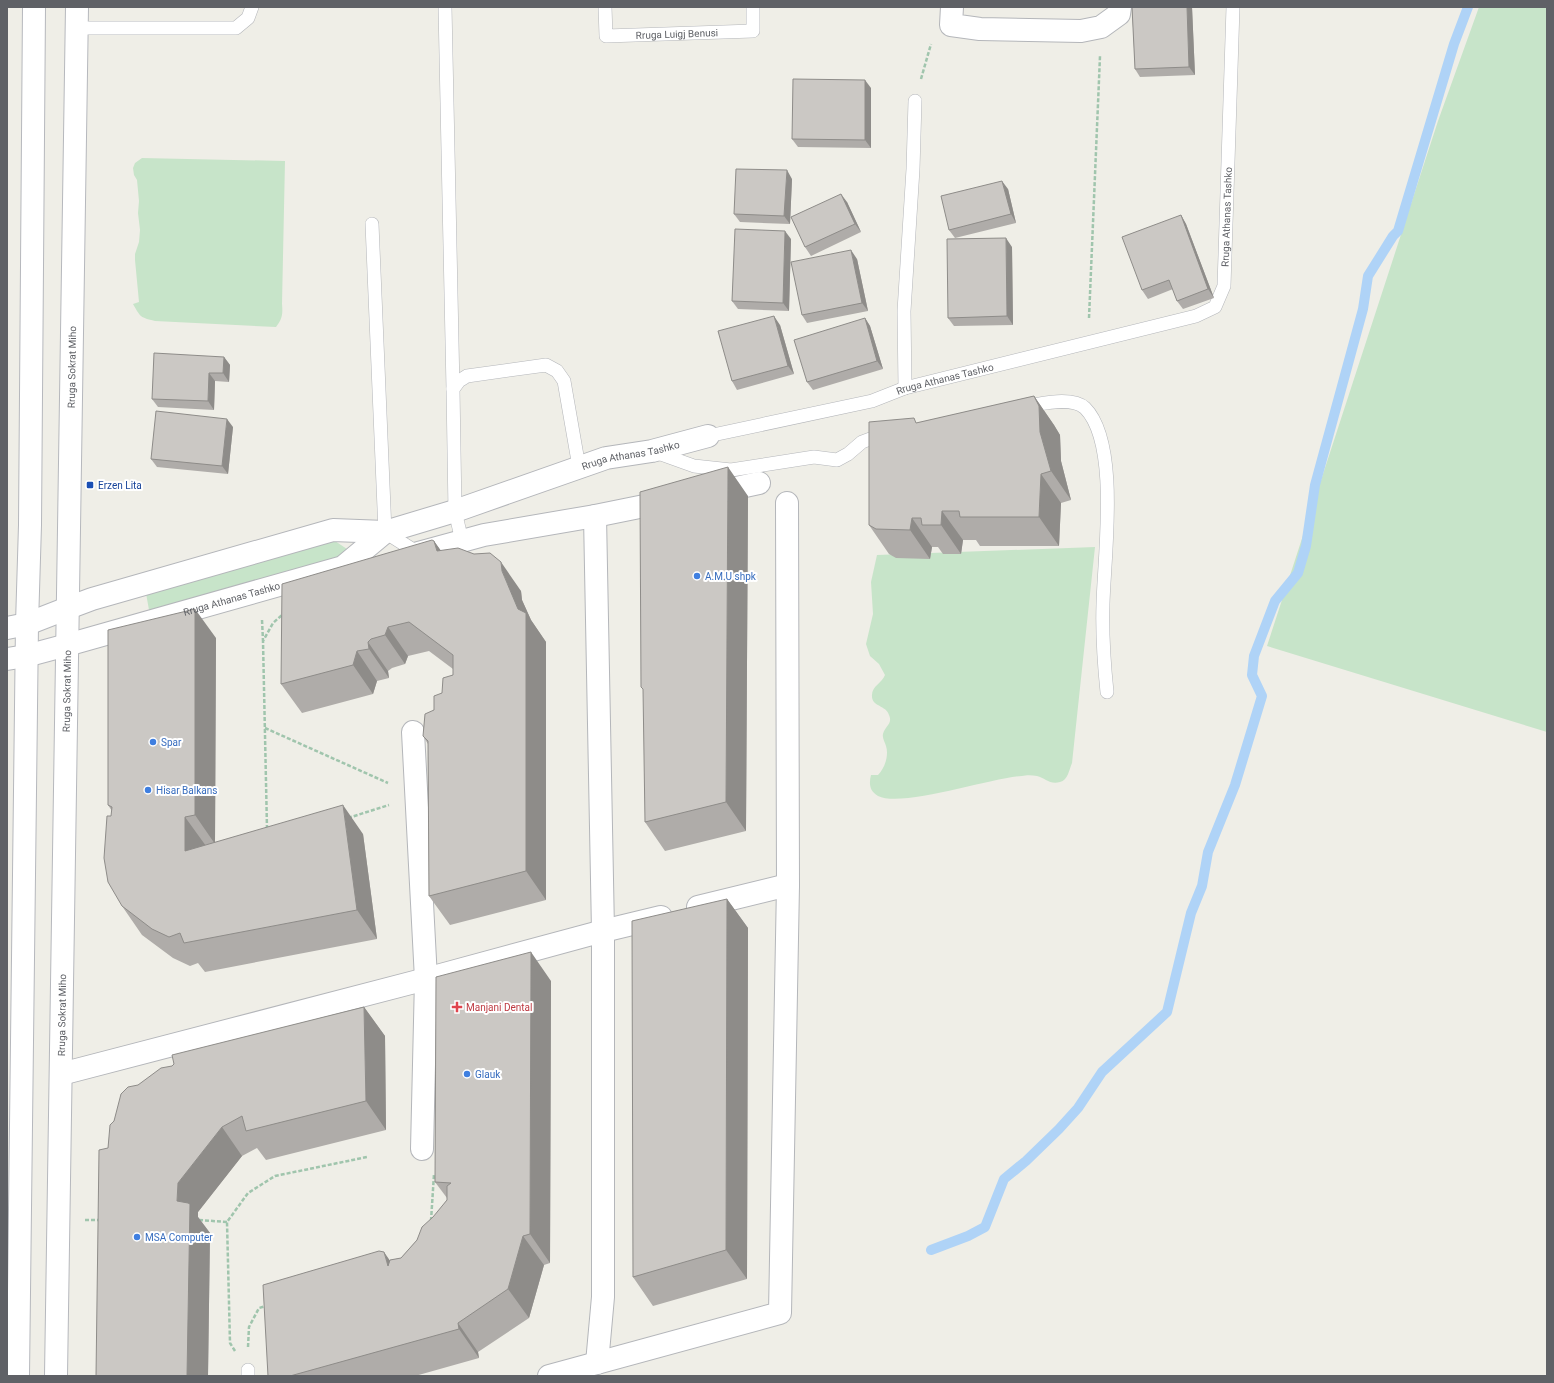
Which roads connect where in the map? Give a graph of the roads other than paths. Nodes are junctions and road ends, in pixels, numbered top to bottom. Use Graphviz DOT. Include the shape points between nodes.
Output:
graph roads {
  1 [pos="34,7"];
  2 [pos="252,7"];
  3 [pos="445,7"];
  4 [pos="605,7"];
  5 [pos="752,7"];
  6 [pos="1120,7"];
  7 [pos="1233,7"];
  8 [pos="951,16"];
  9 [pos="77,17"];
  10 [pos="915,101"];
  11 [pos="372,224"];
  12 [pos="905,388"];
  13 [pos="453,389"];
  14 [pos="1015,409"];
  15 [pos="893,434"];
  16 [pos="708,436"];
  17 [pos="652,451"];
  18 [pos="579,467"];
  19 [pos="760,484"];
  20 [pos="787,503"];
  21 [pos="455,511"];
  22 [pos="595,516"];
  23 [pos="385,532"];
  24 [pos="462,541"];
  25 [pos="418,553"];
  26 [pos="68,608"];
  27 [pos="17,626"];
  28 [pos="67,645"];
  29 [pos="17,658"];
  30 [pos="1107,692"];
  31 [pos="413,732"];
  32 [pos="788,885"];
  33 [pos="603,931"];
  34 [pos="426,979"];
  35 [pos="61,1074"];
  36 [pos="422,1149"];
  37 [pos="597,1363"];
  38 [pos="18,1376"];
  39 [pos="56,1376"];
  40 [pos="549,1376"];
  1 -- 27 [label="street" via="30,517"];
  2 -- 9 [label="lane" via="248,18 236,28"];
  3 -- 13 [label="lane"];
  4 -- 5 [label="lane, Rruga Luigj Benusi" via="606,36 753,31"];
  6 -- 8 [label="street" via="1119,14 1101,27 1081,32 980,29"];
  7 -- 12 [label="lane, Rruga Athanas Tashko" via="1224,286 1215,307 1196,316"];
  9 -- 26 [label="street, Rruga Sokrat Miho"];
  10 -- 12 [label="lane" via="904,311"];
  11 -- 23 [label="lane"];
  12 -- 16 [label="lane, Rruga Athanas Tashko" via="872,401"];
  13 -- 18 [label="lane" via="467,376 546,365 557,371 564,381"];
  13 -- 21 [label="lane"];
  14 -- 30 [label="lane" via="1041,403 1073,402 1084,407 1095,423 1102,446 1108,489 1103,604"];
  15 -- 17 [label="lane" via="862,442 837,460 814,458 732,470 694,466"];
  16 -- 17 [label="street, Rruga Athanas Tashko"];
  17 -- 18 [label="street, Rruga Athanas Tashko" via="606,458"];
  18 -- 21 [label="street, Rruga Athanas Tashko"];
  19 -- 22 [label="street"];
  20 -- 32 [label="street"];
  21 -- 23 [label="street, Rruga Athanas Tashko"];
  21 -- 24 [label="lane"];
  22 -- 24 [label="street"];
  22 -- 33 [label="street"];
  23 -- 25 [label="lane"];
  23 -- 26 [label="street, Rruga Athanas Tashko" via="332,530"];
  23 -- 28 [label="street, Rruga Athanas Tashko" via="343,567"];
  24 -- 25 [label="street"];
  26 -- 27 [label="street, Rruga Athanas Tashko"];
  26 -- 28 [label="street, Rruga Sokrat Miho"];
  27 -- 29 [label="street"];
  28 -- 29 [label="street, Rruga Athanas Tashko"];
  28 -- 35 [label="street, Rruga Sokrat Miho"];
  29 -- 38 [label="street"];
  31 -- 34 [label="street"];
  32 -- 33 [label="street"];
  32 -- 37 [label="street" via="780,1313"];
  33 -- 34 [label="street"];
  33 -- 37 [label="street" via="603,1296"];
  34 -- 35 [label="street"];
  34 -- 36 [label="street"];
  35 -- 39 [label="street, Rruga Sokrat Miho"];
  37 -- 40 [label="street"];
}
